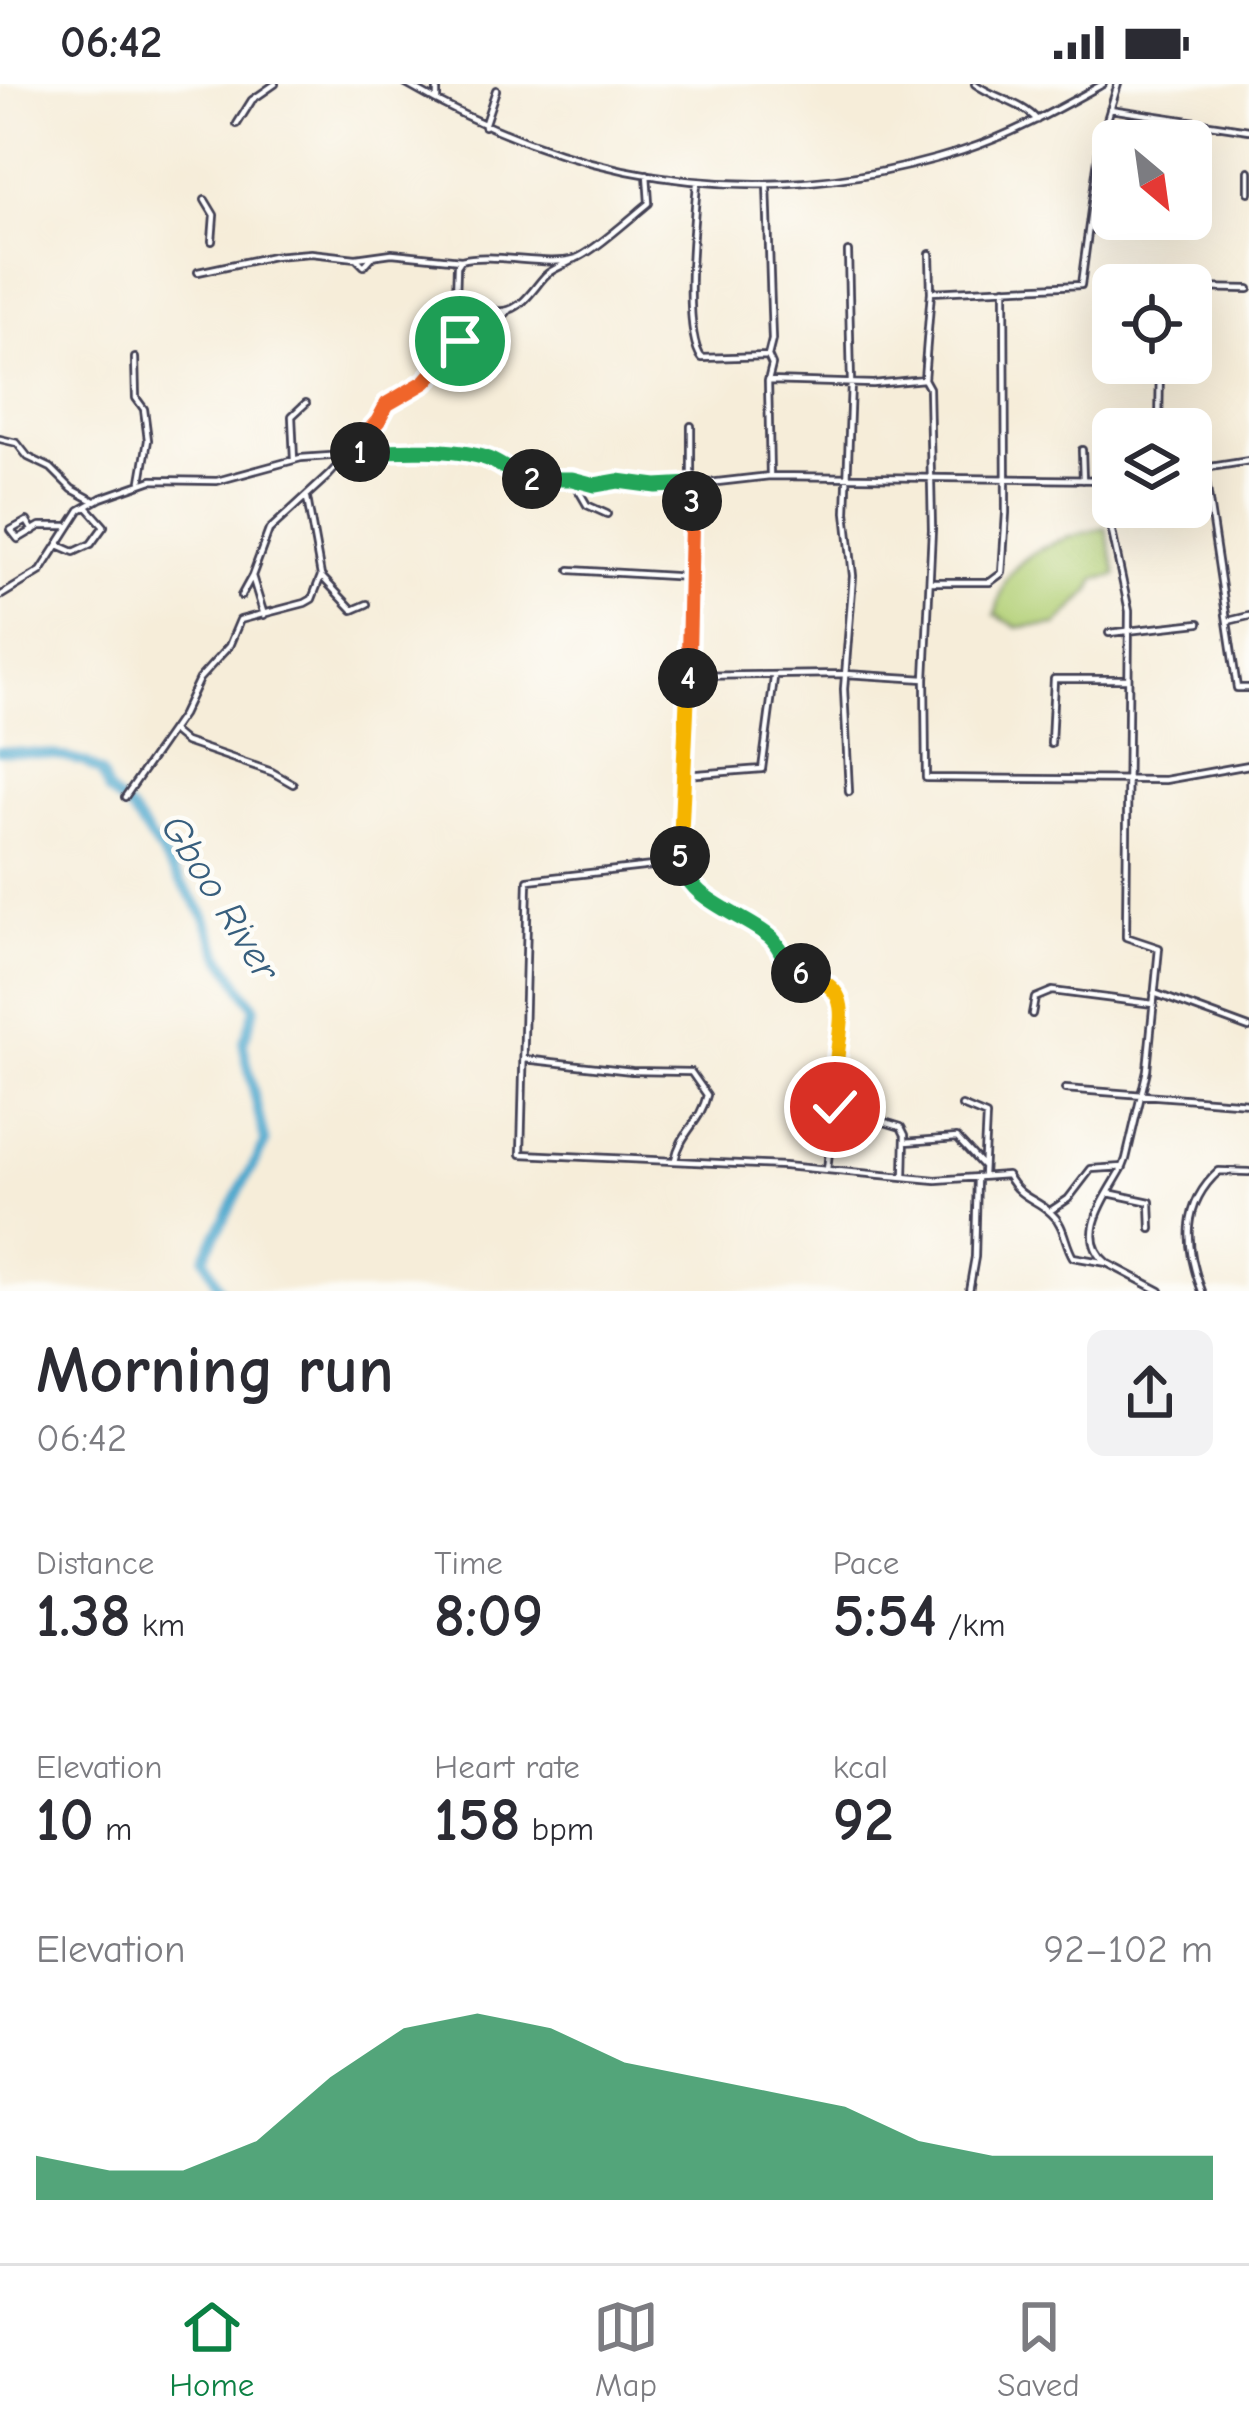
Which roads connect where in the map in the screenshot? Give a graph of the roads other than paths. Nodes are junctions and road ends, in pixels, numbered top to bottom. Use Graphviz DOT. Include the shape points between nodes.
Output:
graph roads {
  1 [pos="275,84"];
  2 [pos="406,84"];
  3 [pos="437,84"];
  4 [pos="975,84"];
  5 [pos="1103,84"];
  6 [pos="1118,84"];
  7 [pos="496,91"];
  8 [pos="437,101"];
  9 [pos="1110,109"];
  10 [pos="1037,120"];
  11 [pos="237,124"];
  12 [pos="484,126"];
  13 [pos="1249,130"];
  14 [pos="1249,171"];
  15 [pos="647,174"];
  16 [pos="698,184"];
  17 [pos="767,184"];
  18 [pos="1249,192"];
  19 [pos="206,200"];
  20 [pos="212,241"];
  21 [pos="848,252"];
  22 [pos="930,254"];
  23 [pos="461,260"];
  24 [pos="571,261"];
  25 [pos="198,272"];
  26 [pos="1004,287"];
  27 [pos="1212,288"];
  28 [pos="1249,289"];
  29 [pos="931,292"];
  30 [pos="494,310"];
  31 [pos="508,311"];
  32 [pos="455,332"];
  33 [pos="486,332"];
  34 [pos="454,343"];
  35 [pos="768,356"];
  36 [pos="134,358"];
  37 [pos="924,379"];
  38 [pos="769,381"];
  39 [pos="851,383"];
  40 [pos="307,403"];
  41 [pos="691,426"];
  42 [pos="0,440"];
  43 [pos="1082,450"];
  44 [pos="348,454"];
  45 [pos="294,460"];
  46 [pos="1249,461"];
  47 [pos="1212,466"];
  48 [pos="770,476"];
  49 [pos="1003,478"];
  50 [pos="572,479"];
  51 [pos="850,479"];
  52 [pos="929,480"];
  53 [pos="1083,480"];
  54 [pos="1092,480"];
  55 [pos="141,482"];
  56 [pos="691,484"];
  57 [pos="307,498"];
  58 [pos="94,501"];
  59 [pos="86,506"];
  60 [pos="607,514"];
  61 [pos="1212,518"];
  62 [pos="67,526"];
  63 [pos="1111,528"];
  64 [pos="33,530"];
  65 [pos="58,545"];
  66 [pos="570,570"];
  67 [pos="252,575"];
  68 [pos="321,576"];
  69 [pos="690,578"];
  70 [pos="931,582"];
  71 [pos="0,596"];
  72 [pos="241,596"];
  73 [pos="367,604"];
  74 [pos="264,615"];
  75 [pos="1249,616"];
  76 [pos="1228,621"];
  77 [pos="1199,623"];
  78 [pos="1129,632"];
  79 [pos="1108,633"];
  80 [pos="846,674"];
  81 [pos="688,676"];
  82 [pos="774,678"];
  83 [pos="925,679"];
  84 [pos="1128,679"];
  85 [pos="1249,688"];
  86 [pos="171,731"];
  87 [pos="1051,744"];
  88 [pos="1249,765"];
  89 [pos="685,776"];
  90 [pos="1129,782"];
  91 [pos="293,784"];
  92 [pos="849,792"];
  93 [pos="125,797"];
  94 [pos="680,863"];
  95 [pos="1154,993"];
  96 [pos="1153,1004"];
  97 [pos="1032,1014"];
  98 [pos="1249,1028"];
  99 [pos="524,1059"];
  100 [pos="1065,1089"];
  101 [pos="1142,1095"];
  102 [pos="1249,1103"];
  103 [pos="962,1106"];
  104 [pos="835,1107"];
  105 [pos="905,1142"];
  106 [pos="674,1162"];
  107 [pos="983,1166"];
  108 [pos="1123,1167"];
  109 [pos="827,1170"];
  110 [pos="1249,1172"];
  111 [pos="980,1176"];
  112 [pos="904,1177"];
  113 [pos="1108,1193"];
  114 [pos="1050,1210"];
  115 [pos="1151,1229"];
  116 [pos="1107,1263"];
  117 [pos="969,1291"];
  118 [pos="1160,1291"];
  119 [pos="1202,1291"];
  1 -- 11 [label="street"];
  2 -- 8 [label="street"];
  3 -- 8 [label="street"];
  4 -- 10 [label="street"];
  5 -- 10 [label="street"];
  6 -- 9 [label="street"];
  7 -- 12 [label="street"];
  8 -- 12 [label="street"];
  9 -- 13 [label="street"];
  9 -- 26 [label="street" via="1081,285"];
  10 -- 17 [label="street" via="886,172"];
  12 -- 15 [label="street" via="583,163"];
  14 -- 18 [label="street"];
  15 -- 16 [label="street"];
  15 -- 24 [label="street" via="650,203"];
  16 -- 17 [label="street"];
  16 -- 35 [label="street" via="696,352"];
  17 -- 35 [label="street"];
  19 -- 20 [label="street"];
  21 -- 39 [label="street"];
  22 -- 29 [label="street"];
  23 -- 24 [label="street"];
  23 -- 25 [label="street" via="322,253"];
  23 -- 32 [label="street"];
  24 -- 31 [label="street"];
  26 -- 29 [label="street"];
  26 -- 49 [label="street"];
  27 -- 28 [label="street"];
  29 -- 37 [label="street"];
  30 -- 31 [label="street"];
  30 -- 32 [label="street" via="464,311"];
  30 -- 33 [label="street"];
  31 -- 33 [label="street"];
  32 -- 34 [label="street"];
  33 -- 34 [label="street"];
  34 -- 44 [label="street" via="425,382 387,404"];
  35 -- 38 [label="street"];
  36 -- 55 [label="street" via="148,440"];
  37 -- 39 [label="street"];
  37 -- 52 [label="street"];
  38 -- 39 [label="street"];
  38 -- 48 [label="street"];
  39 -- 51 [label="street"];
  40 -- 45 [label="street" via="290,426"];
  41 -- 56 [label="street"];
  42 -- 58 [label="street" via="17,443"];
  43 -- 53 [label="street"];
  44 -- 45 [label="street"];
  44 -- 50 [label="street" via="466,454 523,478"];
  44 -- 57 [label="street"];
  45 -- 55 [label="street" via="229,479"];
  46 -- 47 [label="street"];
  48 -- 51 [label="street"];
  48 -- 56 [label="street"];
  49 -- 52 [label="street"];
  49 -- 53 [label="street"];
  49 -- 70 [label="street" via="1002,573 990,582"];
  50 -- 56 [label="street"];
  50 -- 60 [label="street" via="587,505"];
  51 -- 52 [label="street"];
  51 -- 80 [label="street"];
  52 -- 70 [label="street"];
  53 -- 54 [label="street"];
  55 -- 58 [label="street"];
  56 -- 69 [label="street"];
  57 -- 67 [label="street" via="269,530"];
  57 -- 68 [label="street"];
  58 -- 59 [label="street"];
  59 -- 62 [label="street"];
  59 -- 65 [label="street" via="104,526 74,552"];
  61 -- 76 [label="street"];
  62 -- 64 [label="street"];
  62 -- 65 [label="street"];
  63 -- 78 [label="street"];
  65 -- 71 [label="street" via="38,575"];
  66 -- 69 [label="street"];
  67 -- 72 [label="street"];
  67 -- 74 [label="street"];
  68 -- 73 [label="street" via="353,610"];
  68 -- 74 [label="street" via="312,599"];
  69 -- 81 [label="street"];
  70 -- 83 [label="street"];
  74 -- 86 [label="street" via="240,620"];
  75 -- 76 [label="street"];
  76 -- 85 [label="street" via="1237,688"];
  77 -- 78 [label="street"];
  78 -- 79 [label="street"];
  78 -- 84 [label="street"];
  80 -- 82 [label="street"];
  80 -- 83 [label="street"];
  80 -- 92 [label="street"];
  81 -- 82 [label="street"];
  81 -- 89 [label="street"];
  82 -- 89 [label="street" via="763,769"];
  83 -- 90 [label="street" via="926,778"];
  84 -- 87 [label="street" via="1054,679"];
  84 -- 90 [label="street"];
  86 -- 91 [label="street"];
  86 -- 93 [label="street"];
  88 -- 90 [label="street"];
  89 -- 94 [label="street"];
  90 -- 95 [label="street" via="1126,937 1159,947"];
  94 -- 99 [label="street" via="528,880"];
  94 -- 104 [label="street" via="702,896 774,939 789,970 819,977 838,993 844,1016"];
  95 -- 96 [label="street"];
  95 -- 98 [label="street"];
  96 -- 97 [label="street" via="1052,991 1035,998"];
  96 -- 101 [label="street"];
  99 -- 106 [label="street" via="521,1154"];
  99 -- 106 [label="street" via="691,1072 707,1095"];
  100 -- 101 [label="street"];
  101 -- 102 [label="street"];
  101 -- 108 [label="street"];
  103 -- 107 [label="street" via="986,1116"];
  104 -- 105 [label="street" via="901,1127"];
  104 -- 109 [label="street"];
  105 -- 107 [label="street" via="957,1138"];
  105 -- 112 [label="street"];
  106 -- 109 [label="street"];
  107 -- 111 [label="street"];
  108 -- 113 [label="street"];
  108 -- 114 [label="street" via="1091,1168"];
  109 -- 112 [label="street"];
  110 -- 119 [label="street" via="1219,1171 1194,1202 1188,1231"];
  111 -- 112 [label="street"];
  111 -- 114 [label="street" via="1007,1175 1028,1201"];
  111 -- 117 [label="street"];
  113 -- 115 [label="street" via="1150,1202"];
  113 -- 116 [label="street" via="1093,1229"];
  114 -- 116 [label="street" via="1073,1257"];
  116 -- 118 [label="street"];
}
